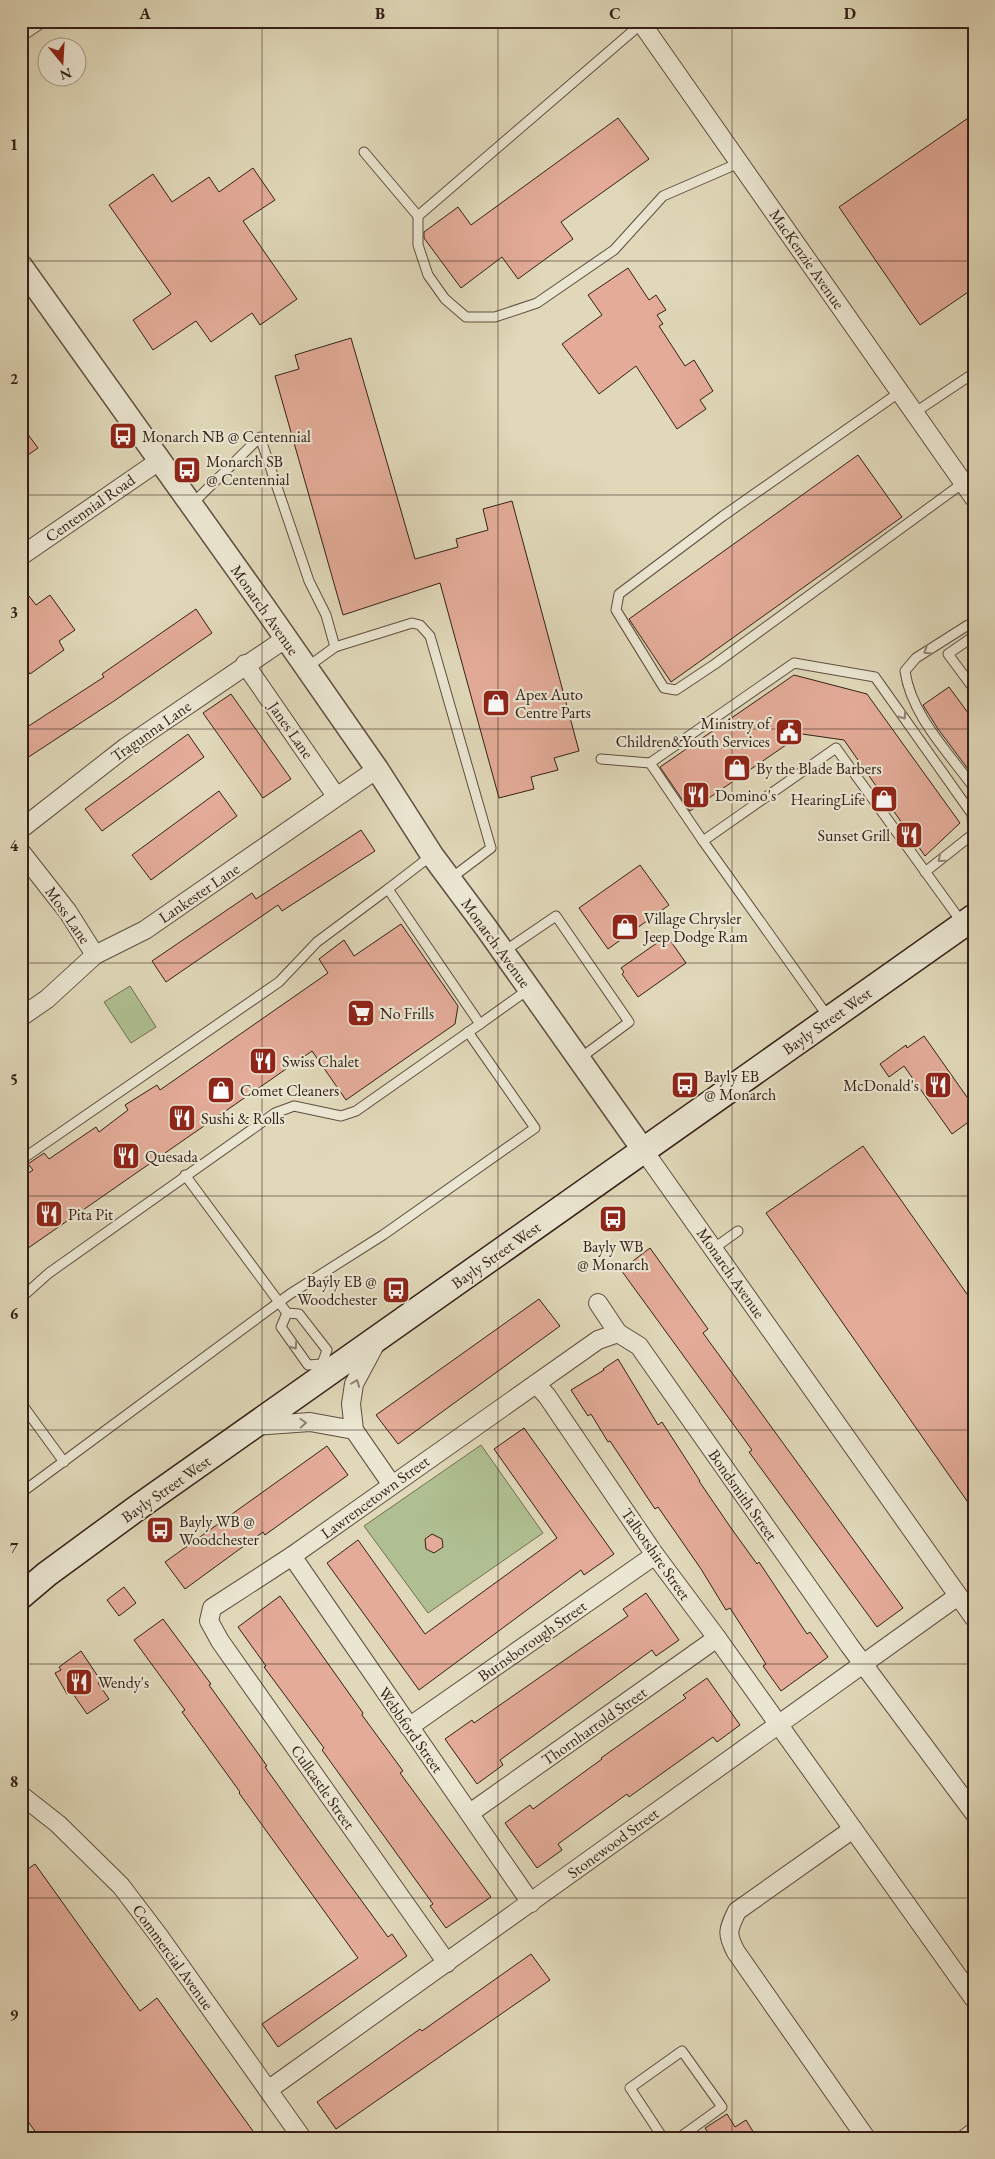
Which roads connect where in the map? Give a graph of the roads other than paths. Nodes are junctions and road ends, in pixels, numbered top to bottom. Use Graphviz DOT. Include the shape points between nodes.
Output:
graph roads {
  1 [pos="45,21"];
  2 [pos="640,22"];
  3 [pos="21,37"];
  4 [pos="364,152"];
  5 [pos="739,163"];
  6 [pos="418,216"];
  7 [pos="21,266"];
  8 [pos="974,373"];
  9 [pos="900,392"];
  10 [pos="914,413"];
  11 [pos="159,461"];
  12 [pos="964,483"];
  13 [pos="974,498"];
  14 [pos="191,504"];
  15 [pos="21,556"];
  16 [pos="972,629"];
  17 [pos="285,639"];
  18 [pos="335,647"];
  19 [pos="245,664"];
  20 [pos="306,668"];
  21 [pos="974,689"];
  22 [pos="601,758"];
  23 [pos="650,763"];
  24 [pos="377,769"];
  25 [pos="974,788"];
  26 [pos="336,796"];
  27 [pos="21,829"];
  28 [pos="703,841"];
  29 [pos="21,852"];
  30 [pos="432,855"];
  31 [pos="926,872"];
  32 [pos="450,879"];
  33 [pos="388,889"];
  34 [pos="969,921"];
  35 [pos="503,952"];
  36 [pos="95,955"];
  37 [pos="529,989"];
  38 [pos="21,1017"];
  39 [pos="830,1019"];
  40 [pos="480,1024"];
  41 [pos="468,1032"];
  42 [pos="578,1059"];
  43 [pos="644,1150"];
  44 [pos="21,1160"];
  45 [pos="186,1175"];
  46 [pos="738,1231"];
  47 [pos="713,1249"];
  48 [pos="21,1298"];
  49 [pos="278,1302"];
  50 [pos="598,1303"];
  51 [pos="286,1313"];
  52 [pos="618,1333"];
  53 [pos="378,1339"];
  54 [pos="326,1368"];
  55 [pos="536,1384"];
  56 [pos="21,1403"];
  57 [pos="254,1426"];
  58 [pos="354,1430"];
  59 [pos="64,1462"];
  60 [pos="392,1485"];
  61 [pos="21,1493"];
  62 [pos="656,1555"];
  63 [pos="292,1556"];
  64 [pos="21,1596"];
  65 [pos="958,1596"];
  66 [pos="212,1608"];
  67 [pos="974,1618"];
  68 [pos="717,1638"];
  69 [pos="863,1664"];
  70 [pos="778,1724"];
  71 [pos="409,1727"];
  72 [pos="21,1795"];
  73 [pos="470,1813"];
  74 [pos="974,1813"];
  75 [pos="853,1829"];
  76 [pos="531,1903"];
  77 [pos="447,1963"];
  78 [pos="974,1998"];
  79 [pos="268,2090"];
  80 [pos="974,2132"];
  81 [pos="302,2138"];
  82 [pos="664,2138"];
  83 [pos="678,2138"];
  84 [pos="866,2138"];
  85 [pos="966,2138"];
  1 -- 3 [label="lane"];
  2 -- 5 [label="street, MacKenzie Avenue"];
  2 -- 6 [label="lane"];
  4 -- 6 [label="lane"];
  5 -- 6 [label="lane" via="663,196 614,250 537,304 495,317 466,317 445,299 428,275 418,245"];
  5 -- 9 [label="street, MacKenzie Avenue"];
  7 -- 11 [label="street, Monarch Avenue"];
  8 -- 10 [label="lane"];
  9 -- 10 [label="street, MacKenzie Avenue"];
  9 -- 12 [label="lane" via="722,516 619,594 616,610 664,688 676,690 715,664"];
  10 -- 12 [label="street, MacKenzie Avenue"];
  11 -- 14 [label="street, Monarch Avenue"];
  11 -- 15 [label="street, Centennial Road"];
  12 -- 13 [label="street, MacKenzie Avenue"];
  14 -- 17 [label="street, Monarch Avenue"];
  14 -- 18 [label="lane" via="260,437 309,581 326,614"];
  16 -- 21 [label="lane" via="948,654"];
  16 -- 25 [label="lane, one-way" via="916,658 905,670 915,702"];
  17 -- 19 [label="street, Tragunna Lane"];
  17 -- 20 [label="street, Monarch Avenue"];
  18 -- 20 [label="lane"];
  18 -- 32 [label="lane" via="412,623 420,625 430,636 491,848"];
  19 -- 26 [label="street, Janes Lane"];
  19 -- 27 [label="street, Tragunna Lane" via="126,747"];
  20 -- 24 [label="street, Monarch Avenue"];
  22 -- 23 [label="lane"];
  23 -- 28 [label="lane"];
  23 -- 31 [label="lane, one-way" via="794,663 875,677 972,814 973,834"];
  24 -- 26 [label="street, Lankester Lane"];
  24 -- 30 [label="street, Monarch Avenue"];
  26 -- 36 [label="street, Lankester Lane" via="145,930"];
  28 -- 31 [label="lane" via="836,748"];
  28 -- 39 [label="lane"];
  29 -- 36 [label="street, Moss Lane" via="68,912"];
  30 -- 32 [label="street, Monarch Avenue"];
  30 -- 33 [label="lane"];
  31 -- 34 [label="lane"];
  32 -- 35 [label="street, Monarch Avenue"];
  33 -- 40 [label="lane"];
  33 -- 44 [label="lane" via="317,942 279,982"];
  34 -- 39 [label="main road, Bayly Street West"];
  35 -- 37 [label="street, Monarch Avenue"];
  35 -- 42 [label="lane" via="556,916 629,1022"];
  36 -- 38 [label="street, Lankester Lane" via="47,999"];
  37 -- 40 [label="lane"];
  37 -- 42 [label="street, Monarch Avenue"];
  39 -- 43 [label="main road, Bayly Street West"];
  40 -- 41 [label="lane"];
  41 -- 45 [label="lane" via="356,1111 341,1116 294,1106 275,1113"];
  41 -- 49 [label="lane" via="535,1128 383,1235"];
  42 -- 43 [label="street, Monarch Avenue"];
  43 -- 47 [label="street, Monarch Avenue"];
  43 -- 53 [label="main road, Bayly Street West"];
  45 -- 48 [label="lane" via="49,1273"];
  45 -- 49 [label="lane"];
  46 -- 47 [label="lane"];
  47 -- 65 [label="street, Monarch Avenue"];
  49 -- 51 [label="lane"];
  49 -- 59 [label="lane"];
  50 -- 52 [label="street, Bondsmith Street"];
  51 -- 54 [label="lane" via="299,1314 327,1350"];
  51 -- 54 [label="lane, one-way" via="281,1327 308,1365"];
  52 -- 55 [label="street" via="598,1340"];
  52 -- 69 [label="street, Bondsmith Street" via="639,1346"];
  53 -- 54 [label="main road, Bayly Street West"];
  58 -- 53 [label="street, one-way" via="351,1404 354,1384"];
  54 -- 57 [label="main road, Bayly Street West"];
  55 -- 60 [label="street, Lawrencetown Street"];
  55 -- 62 [label="street, Talbotshire Street"];
  56 -- 59 [label="lane"];
  57 -- 58 [label="street, one-way" via="310,1422"];
  57 -- 64 [label="main road, Bayly Street West" via="137,1508"];
  58 -- 60 [label="street"];
  59 -- 61 [label="lane"];
  60 -- 63 [label="street, Lawrencetown Street"];
  62 -- 68 [label="street, Talbotshire Street"];
  62 -- 71 [label="street, Burnsborough Street"];
  63 -- 66 [label="street, Lawrencetown Street"];
  63 -- 71 [label="street, Webbford Street"];
  65 -- 67 [label="street, Monarch Avenue"];
  65 -- 69 [label="street, Stonewood Street"];
  66 -- 77 [label="street, Cullcastle Street" via="209,1621 220,1641"];
  68 -- 70 [label="street, Talbotshire Street"];
  68 -- 73 [label="street, Thornharrold Street"];
  69 -- 70 [label="street, Stonewood Street"];
  69 -- 74 [label="street, Bondsmith Street"];
  70 -- 75 [label="street, Talbotshire Street"];
  70 -- 76 [label="street, Stonewood Street"];
  71 -- 73 [label="street, Webbford Street"];
  72 -- 79 [label="street, Commercial Avenue" via="58,1824 121,1886"];
  73 -- 76 [label="street, Webbford Street"];
  75 -- 78 [label="street, Talbotshire Street"];
  75 -- 84 [label="street" via="737,1911 728,1938"];
  76 -- 77 [label="street, Stonewood Street"];
  77 -- 79 [label="street, Stonewood Street"];
  79 -- 81 [label="street, Commercial Avenue"];
  80 -- 85 [label="street"];
  82 -- 83 [label="lane" via="630,2088 682,2052 722,2107"];
}
